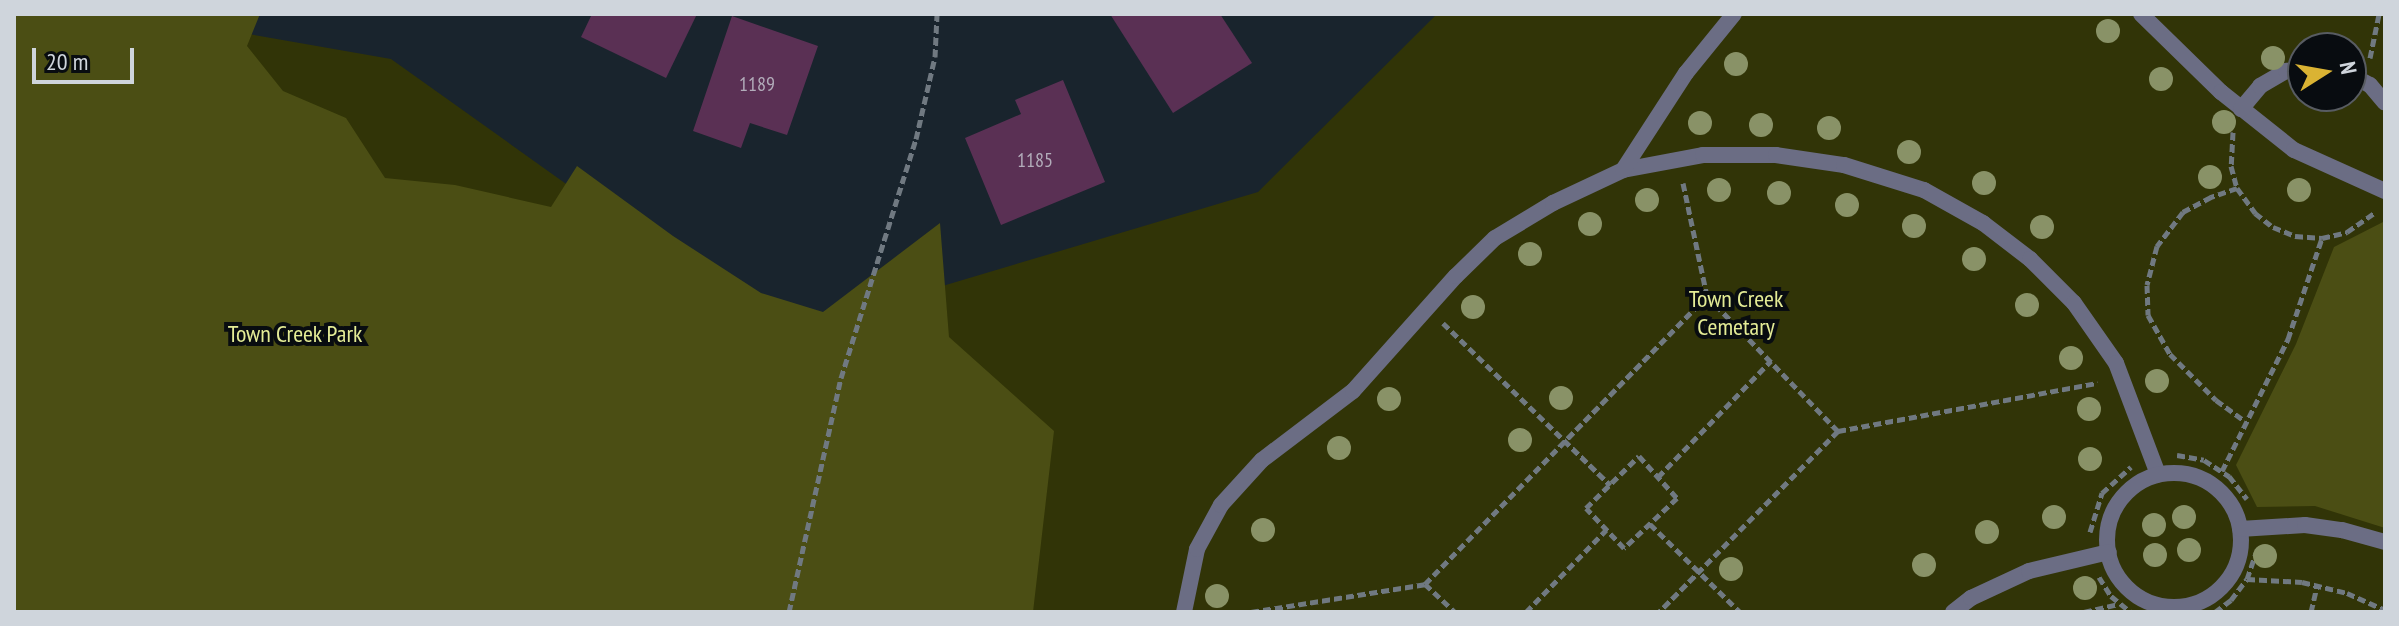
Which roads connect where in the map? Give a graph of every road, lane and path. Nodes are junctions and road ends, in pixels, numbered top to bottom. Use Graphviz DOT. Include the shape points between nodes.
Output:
graph roads {
  1 [pos="937,14"];
  2 [pos="1734,14"];
  3 [pos="2141,14"];
  4 [pos="2379,14"];
  5 [pos="2367,51"];
  6 [pos="2287,71"];
  7 [pos="2367,86"];
  8 [pos="2385,103"];
  9 [pos="2241,109"];
  10 [pos="1678,158"];
  11 [pos="1623,170"];
  12 [pos="2237,188"];
  13 [pos="2385,191"];
  14 [pos="2379,209"];
  15 [pos="2322,238"];
  16 [pos="1707,296"];
  17 [pos="1428,308"];
  18 [pos="1771,361"];
  19 [pos="2122,378"];
  20 [pos="2245,421"];
  21 [pos="1838,431"];
  22 [pos="1566,441"];
  23 [pos="2166,455"];
  24 [pos="2142,460"];
  25 [pos="2222,471"];
  26 [pos="2158,474"];
  27 [pos="1658,477"];
  28 [pos="1610,485"];
  29 [pos="2247,499"];
  30 [pos="1650,524"];
  31 [pos="2240,529"];
  32 [pos="1606,530"];
  33 [pos="2090,532"];
  34 [pos="2385,542"];
  35 [pos="2109,552"];
  36 [pos="2256,553"];
  37 [pos="1699,573"];
  38 [pos="2096,573"];
  39 [pos="2247,579"];
  40 [pos="1425,584"];
  41 [pos="2317,585"];
  42 [pos="2120,603"];
  43 [pos="2385,610"];
  44 [pos="789,612"];
  45 [pos="1184,612"];
  46 [pos="1251,612"];
  47 [pos="1455,612"];
  48 [pos="1526,612"];
  49 [pos="1659,612"];
  50 [pos="1740,612"];
  51 [pos="1953,612"];
  52 [pos="2084,612"];
  53 [pos="2131,612"];
  54 [pos="2215,612"];
  55 [pos="2311,612"];
  1 -- 44 [label="path" via="935,57 916,139 841,378"];
  2 -- 11 [label="lane" via="1686,73"];
  3 -- 9 [label="lane"];
  4 -- 5 [label="path"];
  6 -- 9 [label="lane" via="2260,86"];
  7 -- 8 [label="lane"];
  9 -- 12 [label="path" via="2231,137"];
  9 -- 13 [label="lane" via="2294,150"];
  10 -- 11 [label="lane"];
  10 -- 16 [label="path"];
  10 -- 19 [label="lane" via="1776,155 1844,165 1924,190 1983,223 2030,259 2074,303"];
  11 -- 17 [label="lane" via="1495,238"];
  12 -- 15 [label="path" via="2273,227"];
  12 -- 20 [label="path" via="2183,212 2157,246 2147,285 2148,315 2170,354"];
  14 -- 15 [label="path" via="2347,232"];
  15 -- 20 [label="path" via="2288,339"];
  16 -- 18 [label="path"];
  16 -- 22 [label="path"];
  17 -- 22 [label="path"];
  17 -- 45 [label="lane" via="1353,391 1262,460 1221,505 1197,549"];
  18 -- 21 [label="path"];
  18 -- 27 [label="path"];
  19 -- 21 [label="path"];
  19 -- 26 [label="lane"];
  20 -- 25 [label="path"];
  21 -- 37 [label="path"];
  22 -- 28 [label="path"];
  22 -- 40 [label="path"];
  23 -- 25 [label="path" via="2186,455"];
  24 -- 33 [label="path" via="2102,493"];
  25 -- 29 [label="path"];
  26 -- 31 [label="lane" via="2175,472 2207,481 2231,504"];
  26 -- 35 [label="lane" via="2121,498 2110,518"];
  27 -- 28 [label="path" via="1639,456"];
  27 -- 30 [label="path" via="1677,498"];
  28 -- 32 [label="path" via="1586,508"];
  30 -- 32 [label="path" via="1624,548"];
  30 -- 37 [label="path"];
  31 -- 34 [label="lane" via="2305,525"];
  31 -- 35 [label="lane" via="2239,557 2230,576 2198,603 2178,607 2137,596 2121,582"];
  32 -- 48 [label="path"];
  35 -- 51 [label="lane" via="2029,571"];
  36 -- 39 [label="path"];
  37 -- 49 [label="path"];
  37 -- 50 [label="path"];
  38 -- 42 [label="path"];
  39 -- 41 [label="path"];
  39 -- 54 [label="path"];
  40 -- 46 [label="path"];
  40 -- 47 [label="path"];
  41 -- 43 [label="path"];
  41 -- 55 [label="path"];
  42 -- 52 [label="path"];
  42 -- 53 [label="path"];
}
